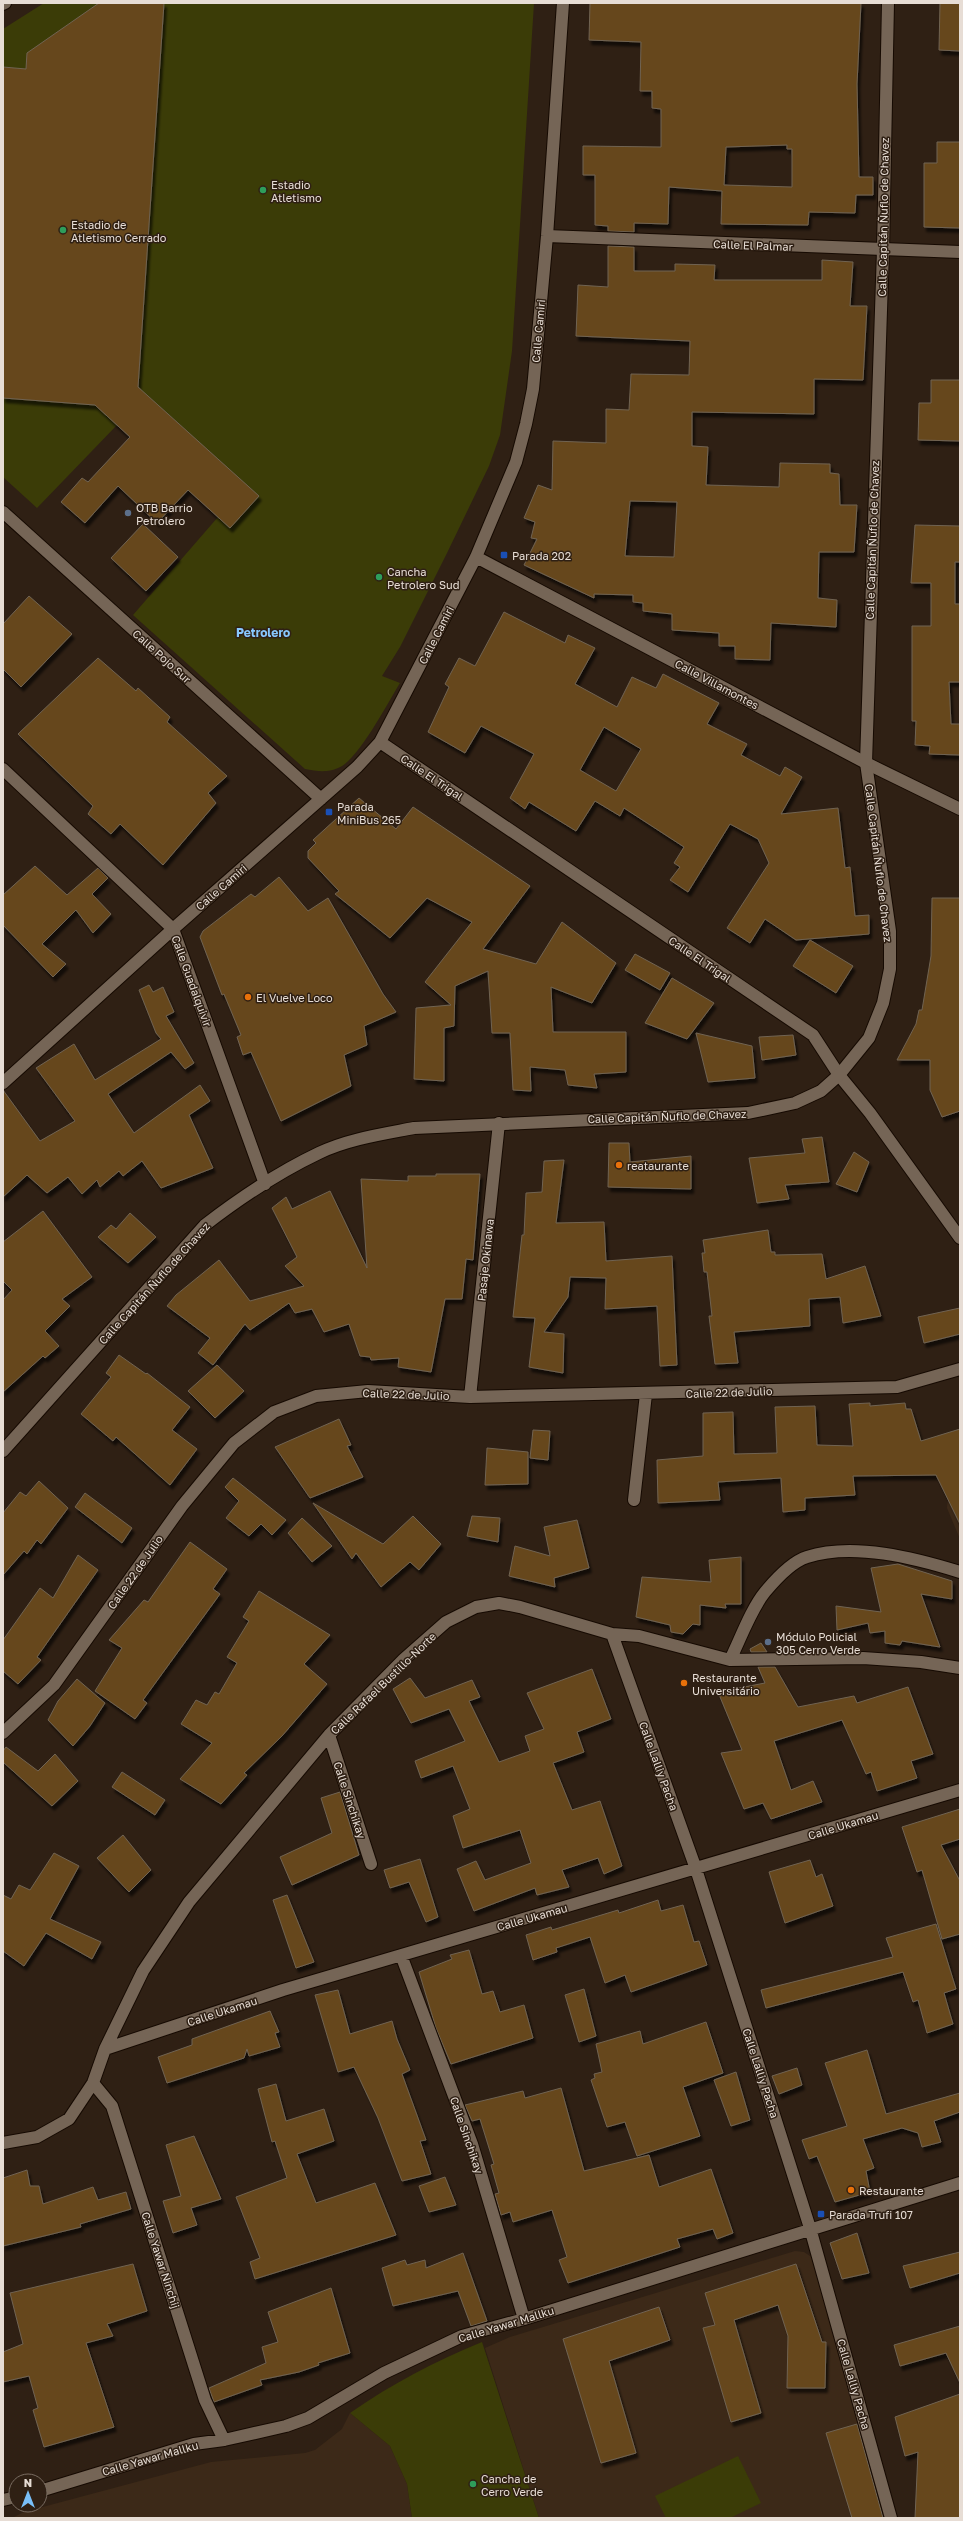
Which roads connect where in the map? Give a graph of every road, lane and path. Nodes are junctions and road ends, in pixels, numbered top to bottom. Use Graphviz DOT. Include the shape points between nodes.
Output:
graph roads {
  1 [pos="563,3"];
  2 [pos="888,3"];
  3 [pos="547,236"];
  4 [pos="883,250"];
  5 [pos="960,252"];
  6 [pos="3,512"];
  7 [pos="476,557"];
  8 [pos="380,742"];
  9 [pos="866,763"];
  10 [pos="3,769"];
  11 [pos="321,799"];
  12 [pos="960,809"];
  13 [pos="173,929"];
  14 [pos="839,1075"];
  15 [pos="3,1083"];
  16 [pos="499,1123"];
  17 [pos="265,1184"];
  18 [pos="960,1238"];
  19 [pos="960,1369"];
  20 [pos="646,1394"];
  21 [pos="470,1397"];
  22 [pos="3,1450"];
  23 [pos="634,1500"];
  24 [pos="960,1572"];
  25 [pos="612,1634"];
  26 [pos="730,1660"];
  27 [pos="960,1668"];
  28 [pos="3,1733"];
  29 [pos="329,1735"];
  30 [pos="960,1790"];
  31 [pos="371,1864"];
  32 [pos="696,1869"];
  33 [pos="401,1955"];
  34 [pos="105,2049"];
  35 [pos="93,2083"];
  36 [pos="3,2143"];
  37 [pos="960,2183"];
  38 [pos="810,2228"];
  39 [pos="524,2319"];
  40 [pos="224,2440"];
  41 [pos="48,2489"];
  42 [pos="891,2518"];
  1 -- 3 [label="street, Calle Camiri"];
  2 -- 4 [label="street, Calle Capitán Ñuflo de Chavez"];
  3 -- 4 [label="street, Calle El Palmar"];
  3 -- 7 [label="street, Calle Camiri" via="533,389 526,424 516,462"];
  4 -- 5 [label="street, Calle El Palmar"];
  4 -- 9 [label="street, Calle Capitán Ñuflo de Chavez"];
  6 -- 11 [label="street, Calle Pojo Sur"];
  7 -- 8 [label="street, Calle Camiri"];
  7 -- 9 [label="street, Calle Villamontes"];
  8 -- 11 [label="street, Calle Camiri"];
  8 -- 14 [label="street, Calle El Trigal" via="813,1035"];
  9 -- 12 [label="street, Calle Villamontes"];
  9 -- 14 [label="street, Calle Capitán Ñuflo de Chavez" via="890,931 890,969 883,1003 869,1038"];
  10 -- 13 [label="street, Calle Guadalquivir"];
  11 -- 13 [label="street, Calle Camiri"];
  13 -- 15 [label="street, Calle Camiri"];
  13 -- 17 [label="street, Calle Guadalquivir"];
  14 -- 16 [label="street, Calle Capitán Ñuflo de Chavez" via="821,1091 795,1103 748,1113"];
  14 -- 18 [label="street, Calle El Trigal" via="870,1113"];
  16 -- 17 [label="street, Calle Capitán Ñuflo de Chavez" via="414,1128 366,1138 320,1153"];
  16 -- 21 [label="street, Pasaje Okinawa"];
  17 -- 22 [label="street, Calle Capitán Ñuflo de Chavez" via="205,1226"];
  19 -- 20 [label="street, Calle 22 de Julio" via="897,1387"];
  20 -- 21 [label="street, Calle 22 de Julio"];
  20 -- 23 [label="street"];
  21 -- 28 [label="street, Calle 22 de Julio" via="368,1391 316,1396 274,1412 234,1443 182,1506 54,1685"];
  24 -- 26 [label="street" via="921,1560 869,1552 832,1552 805,1557 786,1571 764,1594"];
  25 -- 26 [label="street, Calle Rafael Bustillo-Norte" via="639,1636"];
  25 -- 29 [label="street, Calle Rafael Bustillo-Norte" via="520,1607 499,1603 476,1607 441,1627 404,1659"];
  25 -- 32 [label="street, Calle Lalliy Pacha"];
  26 -- 27 [label="street, Calle Rafael Bustillo-Norte" via="863,1658"];
  29 -- 31 [label="street, Calle Sinchikay"];
  29 -- 34 [label="street, Calle Rafael Bustillo-Norte" via="189,1902 143,1971"];
  30 -- 32 [label="street, Calle Ukamau"];
  32 -- 33 [label="street, Calle Ukamau"];
  32 -- 38 [label="street, Calle Lalliy Pacha"];
  33 -- 34 [label="street, Calle Ukamau" via="284,1990"];
  33 -- 39 [label="street, Calle Sinchikay" via="472,2144"];
  34 -- 35 [label="street, Calle Rafael Bustillo-Norte"];
  35 -- 36 [label="street, Calle Rafael Bustillo-Norte" via="70,2119 37,2137"];
  35 -- 40 [label="street, Calle Yawar Ninchij" via="112,2106 205,2400"];
  37 -- 38 [label="street, Calle Yawar Mallku"];
  38 -- 39 [label="street, Calle Yawar Mallku"];
  38 -- 42 [label="street, Calle Lalliy Pacha"];
  39 -- 40 [label="street, Calle Yawar Mallku" via="462,2336 384,2373 308,2418 286,2426"];
  40 -- 41 [label="street, Calle Yawar Mallku" via="194,2444"];
}
